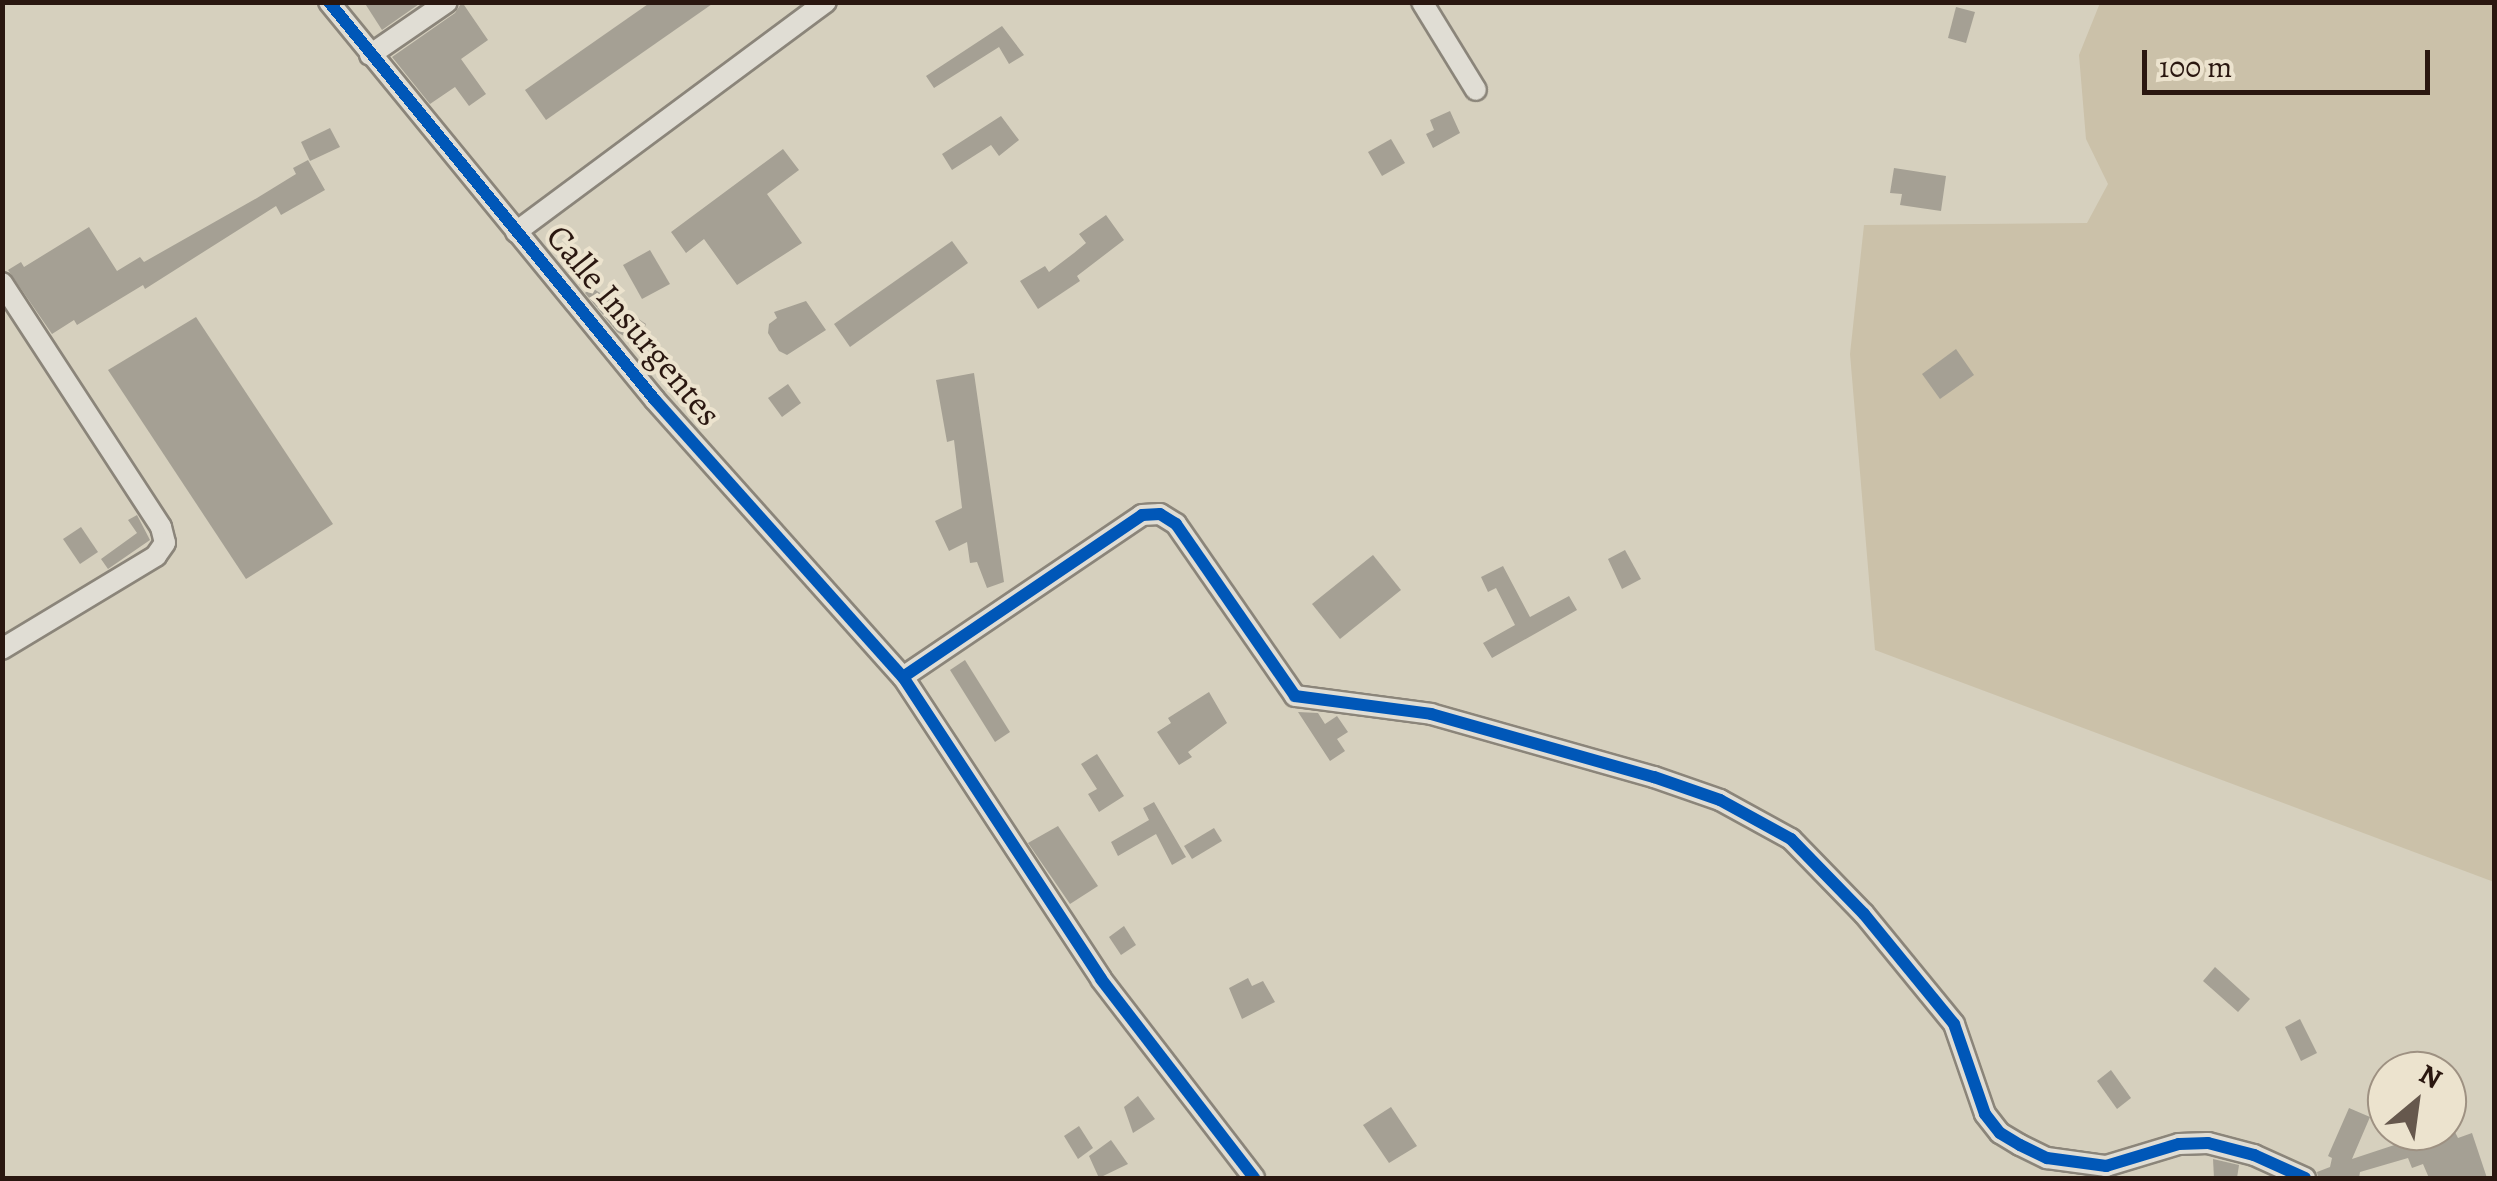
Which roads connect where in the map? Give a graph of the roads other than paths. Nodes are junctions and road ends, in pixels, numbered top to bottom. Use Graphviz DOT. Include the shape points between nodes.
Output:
graph roads {
  1 [pos="330,2"];
  2 [pos="447,2"];
  3 [pos="826,2"];
  4 [pos="1422,2"];
  5 [pos="370,56"];
  6 [pos="1476,90"];
  7 [pos="516,232"];
  8 [pos="2,284"];
  9 [pos="2,649"];
  10 [pos="902,677"];
  11 [pos="1254,1178"];
  12 [pos="2305,1178"];
  1 -- 5 [label="street, Calle Insurgentes"];
  2 -- 5 [label="street"];
  3 -- 7 [label="street"];
  4 -- 6 [label="street"];
  5 -- 7 [label="street, Calle Insurgentes"];
  7 -- 10 [label="street, Calle Insurgentes" via="655,400"];
  8 -- 9 [label="street" via="161,527 165,543 156,556"];
  10 -- 11 [label="street, Calle Insurgentes" via="1101,979"];
  10 -- 12 [label="street" via="1142,514 1160,514 1176,524 1295,696 1431,714 1636,772 1720,800 1790,839 1864,914 1954,1024 1985,1114 2020,1145 2072,1164 2106,1166 2179,1144 2208,1143"];
}
